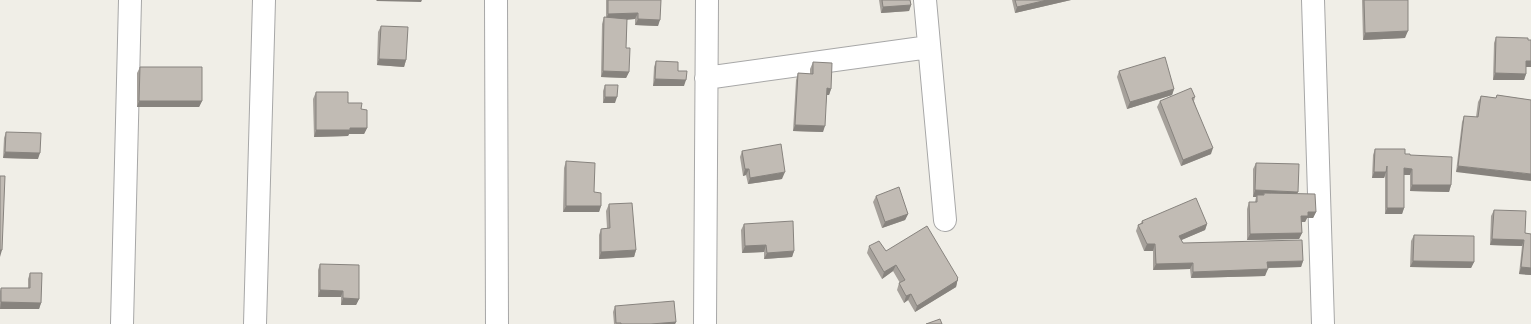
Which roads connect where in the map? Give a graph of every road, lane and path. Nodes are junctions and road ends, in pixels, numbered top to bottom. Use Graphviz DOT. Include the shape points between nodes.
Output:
graph roads {
  1 [pos="130,0"];
  2 [pos="264,0"];
  3 [pos="496,0"];
  4 [pos="707,0"];
  5 [pos="925,0"];
  6 [pos="1312,0"];
  7 [pos="929,47"];
  8 [pos="706,78"];
  9 [pos="945,220"];
  10 [pos="122,324"];
  11 [pos="255,324"];
  12 [pos="497,324"];
  13 [pos="705,324"];
  14 [pos="1324,324"];
  1 -- 10 [label="street"];
  2 -- 11 [label="street"];
  3 -- 12 [label="street"];
  4 -- 8 [label="street"];
  5 -- 7 [label="street"];
  6 -- 14 [label="street"];
  7 -- 8 [label="street"];
  7 -- 9 [label="street"];
  8 -- 13 [label="street"];
}
